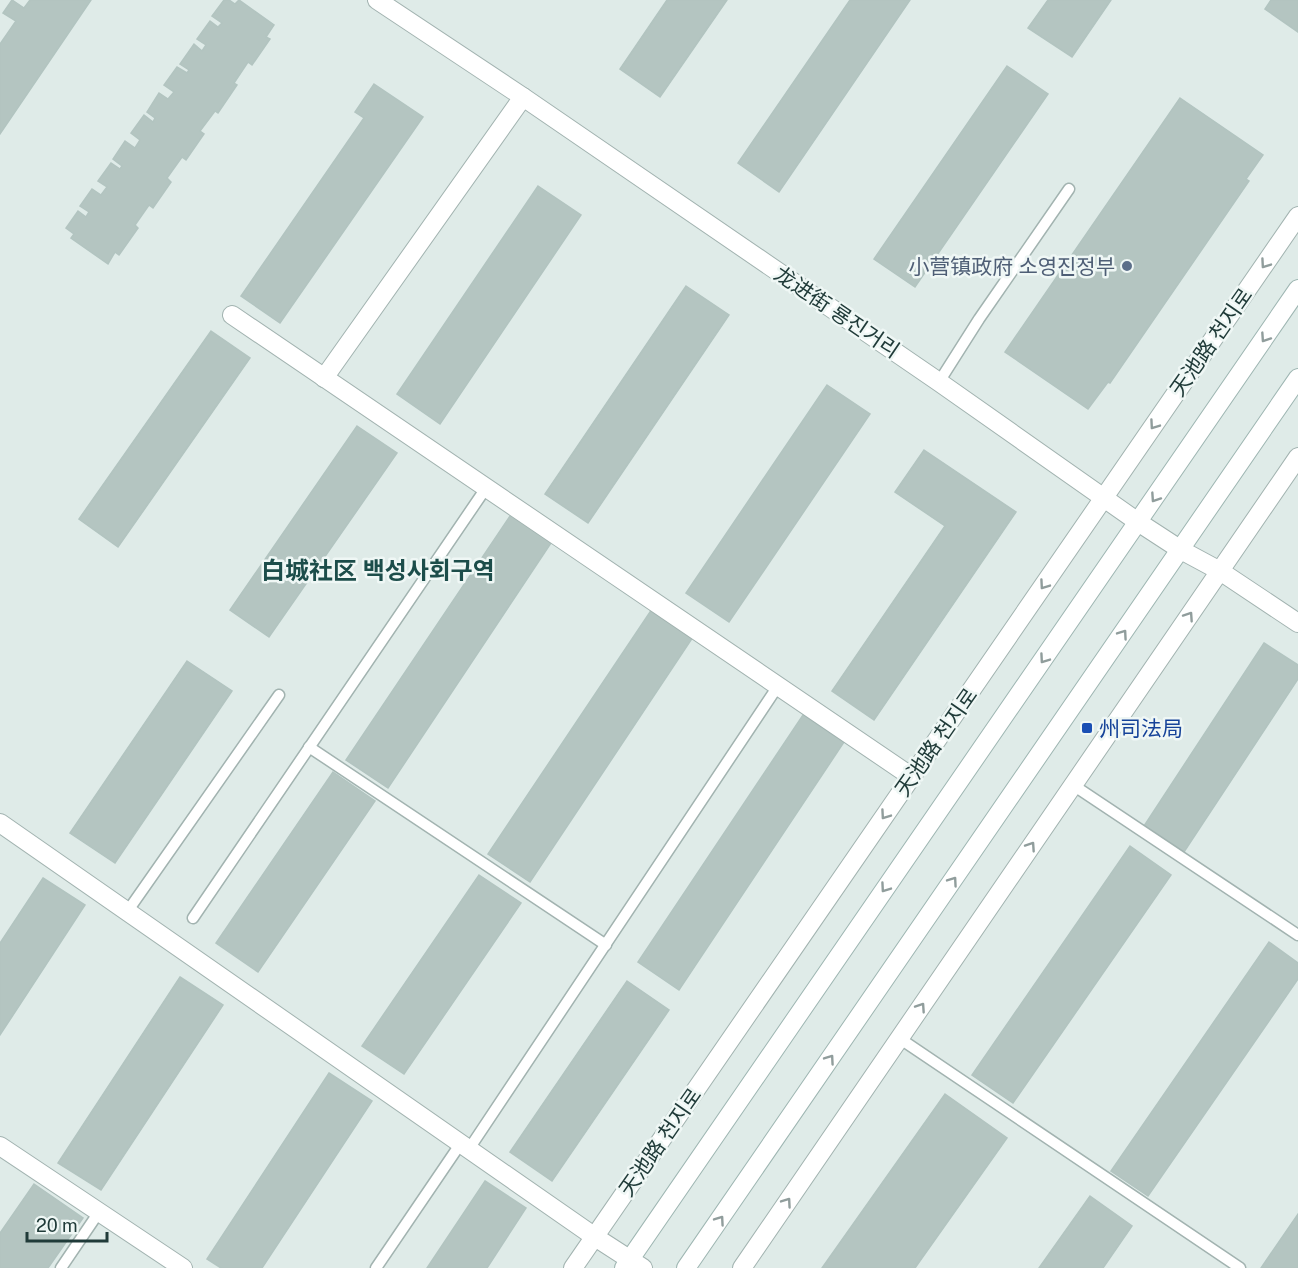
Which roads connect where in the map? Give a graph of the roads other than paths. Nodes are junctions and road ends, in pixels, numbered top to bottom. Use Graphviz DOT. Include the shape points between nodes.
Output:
graph roads {
  1 [pos="377,0"];
  2 [pos="523,97"];
  3 [pos="1069,189"];
  4 [pos="1298,216"];
  5 [pos="1298,289"];
  6 [pos="232,315"];
  7 [pos="324,378"];
  8 [pos="1298,378"];
  9 [pos="939,382"];
  10 [pos="1298,457"];
  11 [pos="486,488"];
  12 [pos="1105,497"];
  13 [pos="1138,522"];
  14 [pos="1181,550"];
  15 [pos="1220,571"];
  16 [pos="1298,623"];
  17 [pos="778,686"];
  18 [pos="279,695"];
  19 [pos="309,747"];
  20 [pos="912,777"];
  21 [pos="1073,785"];
  22 [pos="0,823"];
  23 [pos="127,912"];
  24 [pos="193,918"];
  25 [pos="1298,935"];
  26 [pos="606,945"];
  27 [pos="899,1038"];
  28 [pos="0,1146"];
  29 [pos="465,1146"];
  30 [pos="99,1212"];
  31 [pos="595,1237"];
  32 [pos="632,1265"];
  33 [pos="61,1268"];
  34 [pos="183,1268"];
  35 [pos="376,1268"];
  36 [pos="573,1268"];
  37 [pos="686,1268"];
  38 [pos="742,1268"];
  39 [pos="1240,1268"];
  1 -- 2 [label="street, 龙进街 룡진거리"];
  2 -- 7 [label="street"];
  2 -- 9 [label="street, 龙进街 룡진거리"];
  3 -- 9 [label="lane"];
  4 -- 12 [label="street, 天池路 천지로, one-way"];
  5 -- 13 [label="street, 天池路 천지로, one-way"];
  6 -- 7 [label="street"];
  7 -- 11 [label="street"];
  8 -- 14 [label="street"];
  9 -- 12 [label="street, 龙进街 룡진거리"];
  10 -- 15 [label="street"];
  11 -- 17 [label="street"];
  11 -- 19 [label="lane"];
  12 -- 13 [label="street, 龙进街 룡진거리"];
  12 -- 20 [label="street, 天池路 천지로, one-way"];
  13 -- 14 [label="street, 龙进街 룡진거리"];
  13 -- 32 [label="street, 天池路 천지로, one-way"];
  14 -- 15 [label="street, 龙进街 룡진거리"];
  37 -- 14 [label="street, one-way"];
  15 -- 16 [label="street, 龙进街 룡진거리"];
  21 -- 15 [label="street, one-way"];
  17 -- 20 [label="street"];
  17 -- 26 [label="lane"];
  18 -- 23 [label="lane"];
  19 -- 24 [label="lane"];
  19 -- 26 [label="lane"];
  20 -- 31 [label="street, 天池路 천지로, one-way"];
  21 -- 25 [label="lane"];
  27 -- 21 [label="street, one-way"];
  22 -- 23 [label="street"];
  23 -- 29 [label="street"];
  26 -- 29 [label="lane"];
  38 -- 27 [label="street, one-way"];
  27 -- 39 [label="lane"];
  28 -- 30 [label="street"];
  29 -- 31 [label="street"];
  29 -- 35 [label="lane"];
  30 -- 33 [label="lane"];
  30 -- 34 [label="street"];
  31 -- 32 [label="street"];
  31 -- 36 [label="street, 天池路 천지로"];
}
